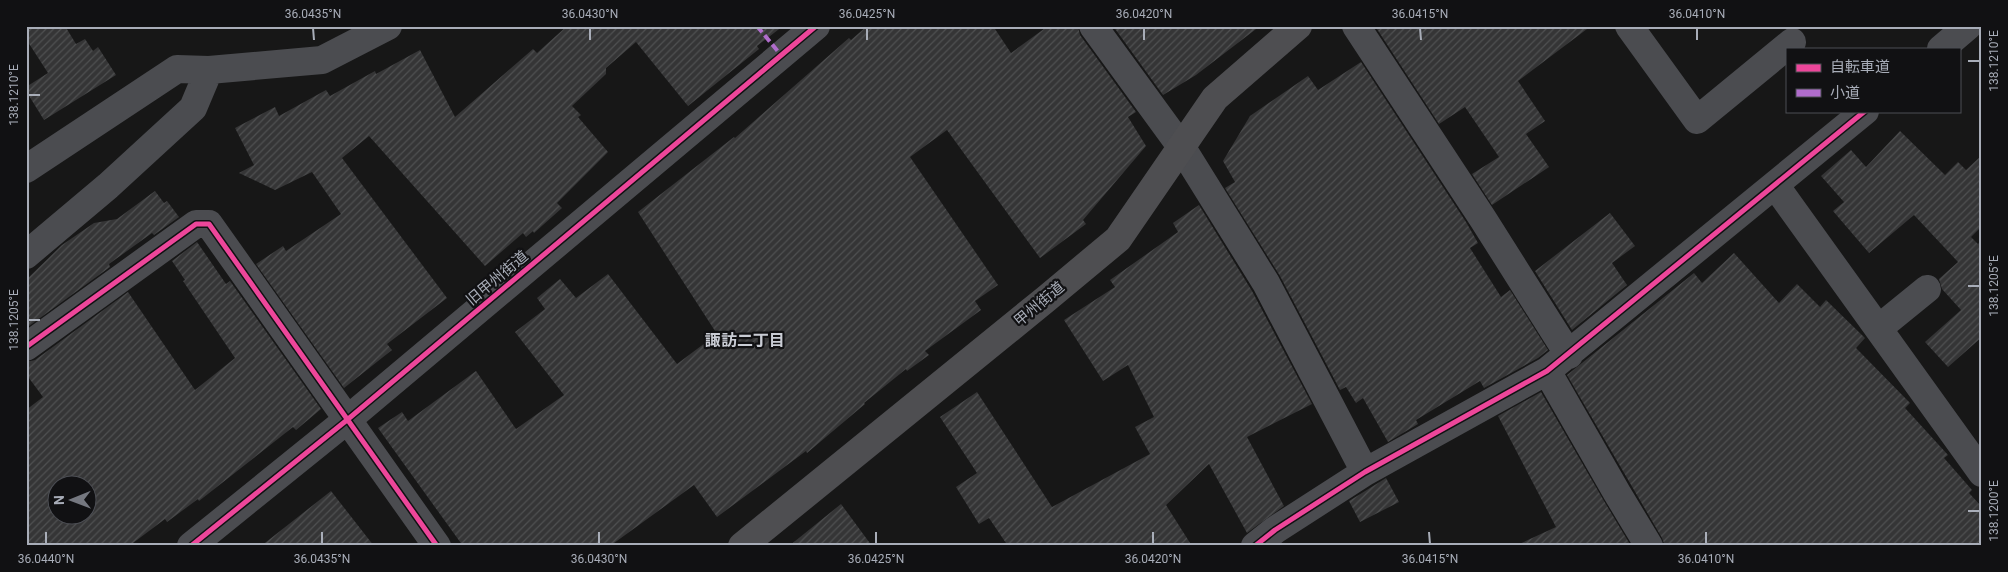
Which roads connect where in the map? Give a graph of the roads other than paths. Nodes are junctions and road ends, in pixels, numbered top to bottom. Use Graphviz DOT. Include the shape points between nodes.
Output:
graph roads {
  1 [pos="388,26"];
  2 [pos="816,26"];
  3 [pos="1093,26"];
  4 [pos="1298,26"];
  5 [pos="1356,26"];
  6 [pos="1629,26"];
  7 [pos="1968,26"];
  8 [pos="1790,39"];
  9 [pos="1942,48"];
  10 [pos="209,70"];
  11 [pos="1854,115"];
  12 [pos="1182,148"];
  13 [pos="26,169"];
  14 [pos="1775,185"];
  15 [pos="26,255"];
  16 [pos="1927,288"];
  17 [pos="1878,328"];
  18 [pos="26,347"];
  19 [pos="1569,355"];
  20 [pos="1547,371"];
  21 [pos="347,420"];
  22 [pos="1365,472"];
  23 [pos="1982,473"];
  24 [pos="191,546"];
  25 [pos="437,546"];
  26 [pos="742,546"];
  27 [pos="1255,546"];
  28 [pos="1649,546"];
  1 -- 10 [label="street" via="322,60"];
  2 -- 21 [label="street, 旧甲州街道"];
  3 -- 12 [label="street"];
  4 -- 12 [label="highway, 甲州街道" via="1215,98"];
  5 -- 19 [label="street"];
  6 -- 8 [label="street" via="1697,120"];
  7 -- 9 [label="street"];
  10 -- 13 [label="street" via="177,69"];
  10 -- 15 [label="street" via="192,108 108,186"];
  11 -- 14 [label="street"];
  12 -- 22 [label="street" via="1266,283"];
  12 -- 26 [label="highway, 甲州街道" via="1118,238"];
  14 -- 17 [label="street"];
  14 -- 19 [label="street"];
  16 -- 17 [label="street"];
  17 -- 23 [label="street"];
  18 -- 21 [label="street" via="196,224 209,224"];
  19 -- 20 [label="street"];
  20 -- 22 [label="street"];
  20 -- 28 [label="street"];
  21 -- 24 [label="street, 旧甲州街道"];
  21 -- 25 [label="street"];
  22 -- 27 [label="street"];
}
